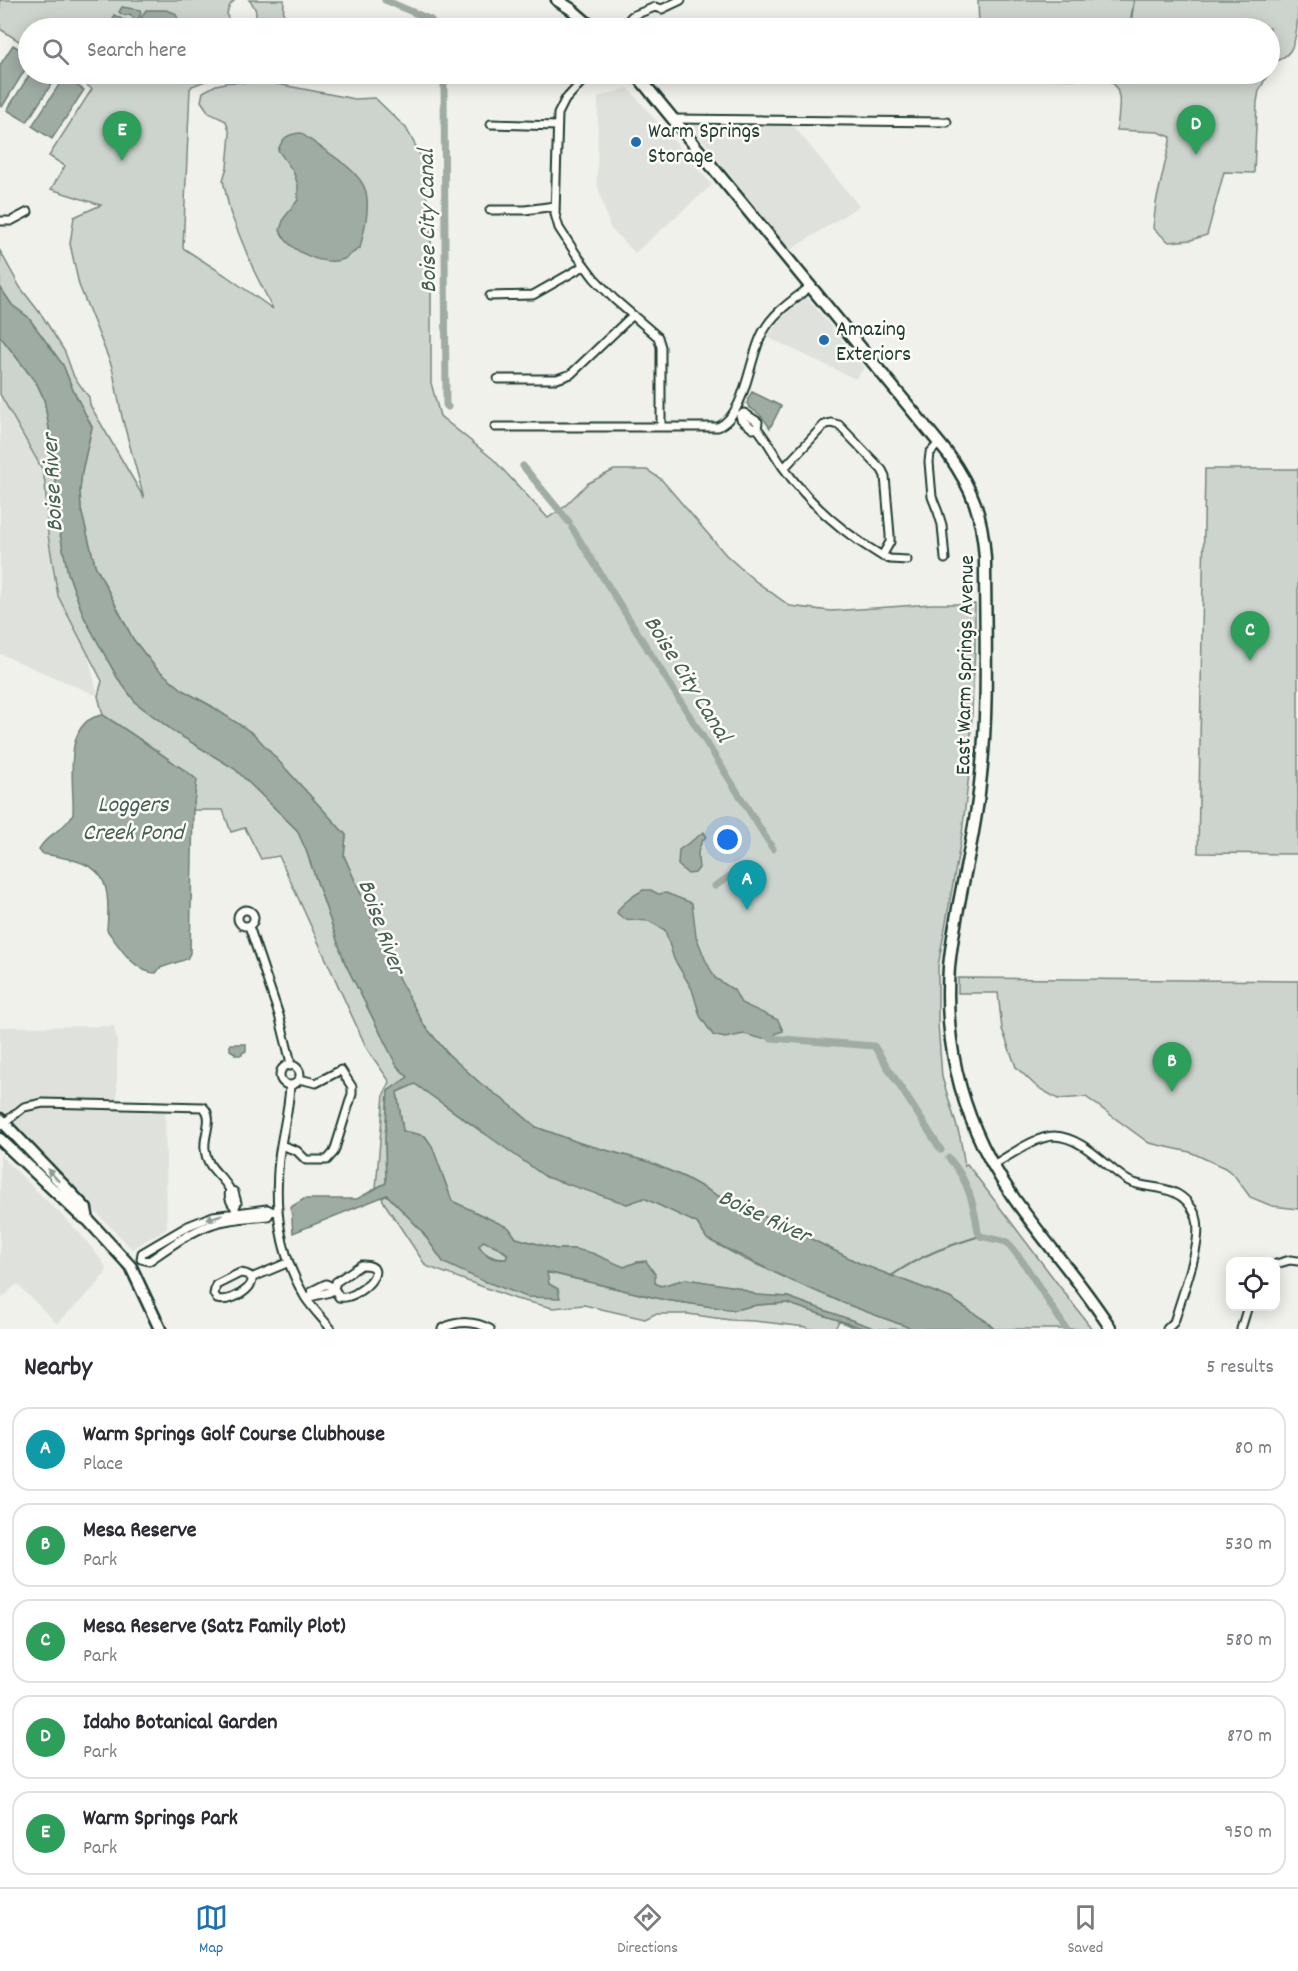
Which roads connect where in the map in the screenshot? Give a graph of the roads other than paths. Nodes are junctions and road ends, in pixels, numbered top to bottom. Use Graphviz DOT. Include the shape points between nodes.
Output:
graph roads {
  1 [pos="557,0"];
  2 [pos="647,0"];
  3 [pos="659,0"];
  4 [pos="681,0"];
  5 [pos="653,8"];
  6 [pos="581,18"];
  7 [pos="630,18"];
  8 [pos="581,84"];
  9 [pos="644,84"];
  10 [pos="674,120"];
  11 [pos="946,122"];
  12 [pos="490,124"];
  13 [pos="557,126"];
  14 [pos="555,206"];
  15 [pos="490,210"];
  16 [pos="28,212"];
  17 [pos="0,221"];
  18 [pos="584,266"];
  19 [pos="811,286"];
  20 [pos="490,296"];
  21 [pos="633,315"];
  22 [pos="498,379"];
  23 [pos="737,413"];
  24 [pos="495,427"];
  25 [pos="662,428"];
  26 [pos="939,443"];
  27 [pos="784,468"];
  28 [pos="882,556"];
  29 [pos="945,559"];
  30 [pos="907,560"];
  31 [pos="249,926"];
  32 [pos="290,1066"];
  33 [pos="299,1079"];
  34 [pos="290,1085"];
  35 [pos="1,1123"];
  36 [pos="0,1139"];
  37 [pos="281,1145"];
  38 [pos="993,1165"];
  39 [pos="236,1212"];
  40 [pos="275,1212"];
  41 [pos="88,1220"];
  42 [pos="1298,1261"];
  43 [pos="287,1263"];
  44 [pos="1280,1263"];
  45 [pos="130,1267"];
  46 [pos="251,1278"];
  47 [pos="334,1288"];
  48 [pos="308,1297"];
  49 [pos="1246,1311"];
  50 [pos="160,1329"];
  51 [pos="331,1329"];
  52 [pos="442,1329"];
  53 [pos="490,1329"];
  54 [pos="1111,1329"];
  55 [pos="1167,1329"];
  56 [pos="1241,1329"];
  1 -- 6 [label="street"];
  2 -- 5 [label="street"];
  3 -- 5 [label="street"];
  4 -- 5 [label="street" via="662,9"];
  5 -- 7 [label="street"];
  8 -- 13 [label="street" via="561,107"];
  9 -- 10 [label="street, East Warm Springs Avenue"];
  10 -- 11 [label="street"];
  10 -- 19 [label="street, East Warm Springs Avenue"];
  12 -- 13 [label="street"];
  13 -- 14 [label="street"];
  14 -- 15 [label="street"];
  14 -- 18 [label="street" via="559,228"];
  16 -- 17 [label="street" via="11,221"];
  18 -- 20 [label="street" via="533,295"];
  18 -- 21 [label="street"];
  19 -- 23 [label="street" via="783,308 762,334"];
  19 -- 26 [label="street, East Warm Springs Avenue"];
  21 -- 22 [label="street" via="571,374 557,379"];
  21 -- 25 [label="street" via="660,342"];
  23 -- 25 [label="street" via="718,427"];
  23 -- 27 [label="street" via="758,422"];
  24 -- 25 [label="street"];
  26 -- 29 [label="street" via="929,462"];
  26 -- 38 [label="street, East Warm Springs Avenue" via="965,478 978,509 984,547 982,762 952,942 948,1004 961,1092"];
  27 -- 28 [label="street" via="820,509"];
  27 -- 28 [label="street" via="824,425 838,425 885,476 890,542"];
  28 -- 30 [label="street"];
  31 -- 32 [label="street" via="279,1015"];
  32 -- 33 [label="street" via="298,1070"];
  32 -- 34 [label="street" via="280,1074 284,1083"];
  33 -- 34 [label="street"];
  33 -- 37 [label="street" via="316,1083 341,1070 352,1094 334,1152 327,1160 306,1160 297,1151"];
  34 -- 37 [label="street"];
  35 -- 39 [label="street" via="24,1107 43,1103 202,1107 208,1118 204,1141 209,1166 234,1192"];
  41 -- 35 [label="street, one-way" via="86,1209"];
  36 -- 41 [label="street"];
  37 -- 40 [label="street"];
  38 -- 54 [label="street, East Warm Springs Avenue"];
  38 -- 55 [label="street" via="1038,1140 1064,1137 1076,1141 1138,1185 1166,1189 1188,1202 1198,1226 1198,1240 1174,1322"];
  39 -- 40 [label="street"];
  39 -- 45 [label="street" via="188,1226 142,1252 141,1260"];
  40 -- 43 [label="street"];
  41 -- 45 [label="street"];
  42 -- 44 [label="street"];
  43 -- 46 [label="street"];
  43 -- 48 [label="street"];
  45 -- 50 [label="street"];
  46 -- 46 [label="street" via="248,1289 226,1300 215,1297 218,1283 240,1273"];
  47 -- 47 [label="street" via="338,1279 361,1265 368,1265 374,1272 372,1282 350,1297 339,1297"];
  47 -- 48 [label="street"];
  48 -- 51 [label="street"];
  49 -- 56 [label="street"];
  52 -- 53 [label="street" via="459,1323"];
}
